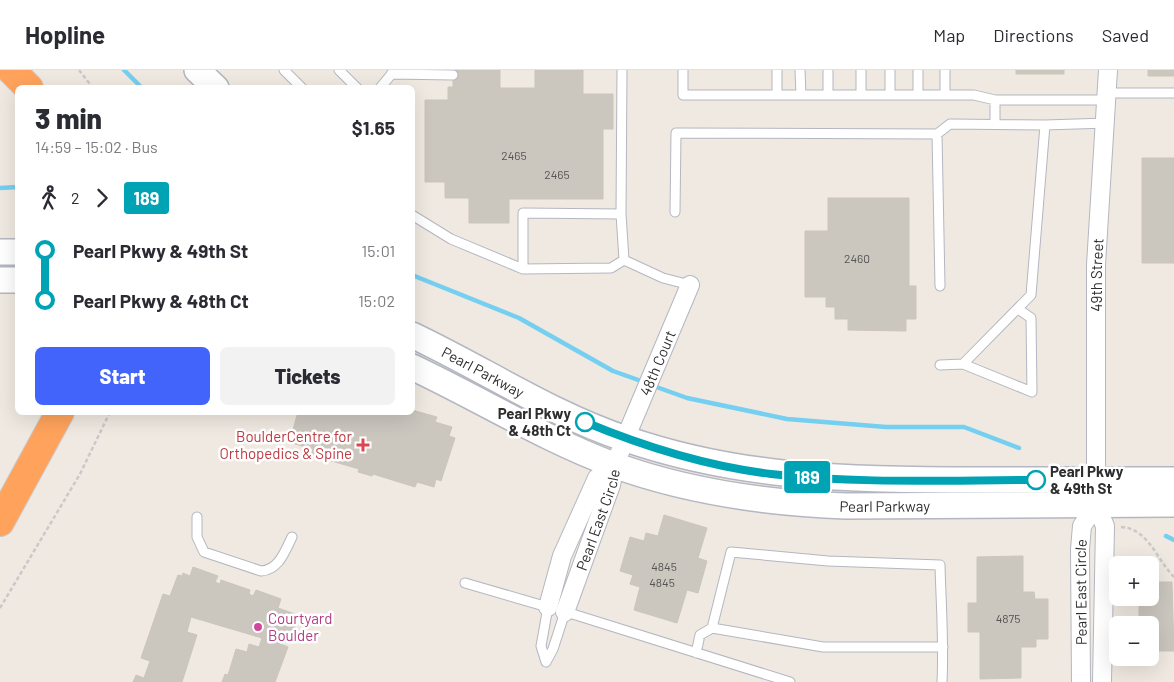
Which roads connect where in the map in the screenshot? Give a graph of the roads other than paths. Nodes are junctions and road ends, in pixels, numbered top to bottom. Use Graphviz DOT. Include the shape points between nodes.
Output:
graph roads {
  1 [pos="11,70"];
  2 [pos="197,70"];
  3 [pos="284,70"];
  4 [pos="339,70"];
  5 [pos="622,70"];
  6 [pos="683,70"];
  7 [pos="777,70"];
  8 [pos="800,70"];
  9 [pos="828,70"];
  10 [pos="861,70"];
  11 [pos="890,70"];
  12 [pos="918,70"];
  13 [pos="945,70"];
  14 [pos="1108,70"];
  15 [pos="393,72"];
  16 [pos="453,75"];
  17 [pos="26,85"];
  18 [pos="213,85"];
  19 [pos="299,85"];
  20 [pos="354,85"];
  21 [pos="382,85"];
  22 [pos="1174,93"];
  23 [pos="777,95"];
  24 [pos="801,95"];
  25 [pos="828,95"];
  26 [pos="861,95"];
  27 [pos="890,95"];
  28 [pos="918,95"];
  29 [pos="945,95"];
  30 [pos="1108,97"];
  31 [pos="995,100"];
  32 [pos="1107,123"];
  33 [pos="994,124"];
  34 [pos="1045,125"];
  35 [pos="937,134"];
  36 [pos="676,212"];
  37 [pos="621,214"];
  38 [pos="415,217"];
  39 [pos="0,252"];
  40 [pos="15,252"];
  41 [pos="624,260"];
  42 [pos="523,270"];
  43 [pos="0,280"];
  44 [pos="15,280"];
  45 [pos="690,285"];
  46 [pos="940,286"];
  47 [pos="1018,309"];
  48 [pos="415,336"];
  49 [pos="963,364"];
  50 [pos="940,365"];
  51 [pos="415,369"];
  52 [pos="58,415"];
  53 [pos="69,415"];
  54 [pos="625,439"];
  55 [pos="38,452"];
  56 [pos="615,465"];
  57 [pos="1097,480"];
  58 [pos="1174,480"];
  59 [pos="1174,504"];
  60 [pos="1100,516"];
  61 [pos="197,517"];
  62 [pos="0,522"];
  63 [pos="292,537"];
  64 [pos="465,583"];
  65 [pos="548,607"];
  66 [pos="565,612"];
  67 [pos="712,628"];
  68 [pos="943,647"];
  69 [pos="696,653"];
  70 [pos="790,682"];
  71 [pos="942,682"];
  72 [pos="1081,682"];
  73 [pos="1102,682"];
  1 -- 17 [label="highway"];
  2 -- 18 [label="main road"];
  3 -- 19 [label="lane"];
  4 -- 20 [label="lane"];
  5 -- 37 [label="lane"];
  6 -- 23 [label="lane" via="683,95"];
  7 -- 23 [label="lane"];
  8 -- 24 [label="lane"];
  9 -- 25 [label="lane"];
  10 -- 26 [label="lane"];
  11 -- 27 [label="lane"];
  12 -- 28 [label="lane"];
  13 -- 29 [label="lane"];
  14 -- 30 [label="street, 49th Street"];
  15 -- 16 [label="lane"];
  15 -- 21 [label="lane"];
  22 -- 30 [label="lane"];
  23 -- 24 [label="lane"];
  24 -- 25 [label="lane"];
  25 -- 26 [label="lane"];
  26 -- 27 [label="lane"];
  27 -- 28 [label="lane"];
  28 -- 29 [label="lane"];
  29 -- 31 [label="lane" via="974,95"];
  30 -- 31 [label="lane"];
  30 -- 32 [label="street, 49th Street"];
  31 -- 33 [label="lane"];
  32 -- 34 [label="lane"];
  32 -- 57 [label="street, 49th Street" via="1096,265"];
  33 -- 34 [label="lane"];
  33 -- 35 [label="lane" via="950,124"];
  34 -- 47 [label="lane" via="1031,295"];
  35 -- 36 [label="lane" via="676,133"];
  35 -- 46 [label="lane"];
  37 -- 41 [label="lane"];
  37 -- 42 [label="lane" via="523,213"];
  38 -- 42 [label="lane" via="451,239"];
  39 -- 40 [label="main road"];
  41 -- 42 [label="lane" via="611,268"];
  41 -- 45 [label="lane" via="663,278"];
  43 -- 44 [label="main road"];
  45 -- 54 [label="street, 48th Court"];
  47 -- 49 [label="lane"];
  47 -- 49 [label="lane" via="1031,318 1032,392"];
  48 -- 54 [label="main road, Pearl Parkway" via="540,401"];
  49 -- 50 [label="lane"];
  51 -- 56 [label="main road, Pearl Parkway" via="532,429"];
  52 -- 55 [label="highway"];
  53 -- 55 [label="highway" via="62,428"];
  54 -- 56 [label="street, 48th Court"];
  54 -- 57 [label="main road, Pearl Parkway" via="702,462 812,478"];
  55 -- 62 [label="highway"];
  56 -- 60 [label="main road, Pearl Parkway" via="697,488 796,504"];
  56 -- 65 [label="street, Pearl East Circle" via="597,478 562,556"];
  56 -- 66 [label="street, Pearl East Circle" via="612,486"];
  57 -- 58 [label="main road, Pearl Parkway"];
  57 -- 60 [label="street, 49th Street"];
  59 -- 60 [label="main road, Pearl Parkway"];
  60 -- 72 [label="street, Pearl East Circle" via="1082,526"];
  60 -- 73 [label="street, Pearl East Circle"];
  61 -- 63 [label="lane" via="197,537 204,552 261,572 280,562"];
  64 -- 65 [label="lane"];
  65 -- 66 [label="lane"];
  65 -- 66 [label="lane" via="541,646 546,662"];
  66 -- 69 [label="lane"];
  67 -- 68 [label="lane" via="823,647"];
  67 -- 68 [label="lane" via="731,552 828,561 940,565"];
  67 -- 69 [label="lane" via="700,635"];
  68 -- 71 [label="lane"];
  69 -- 70 [label="lane"];
}
